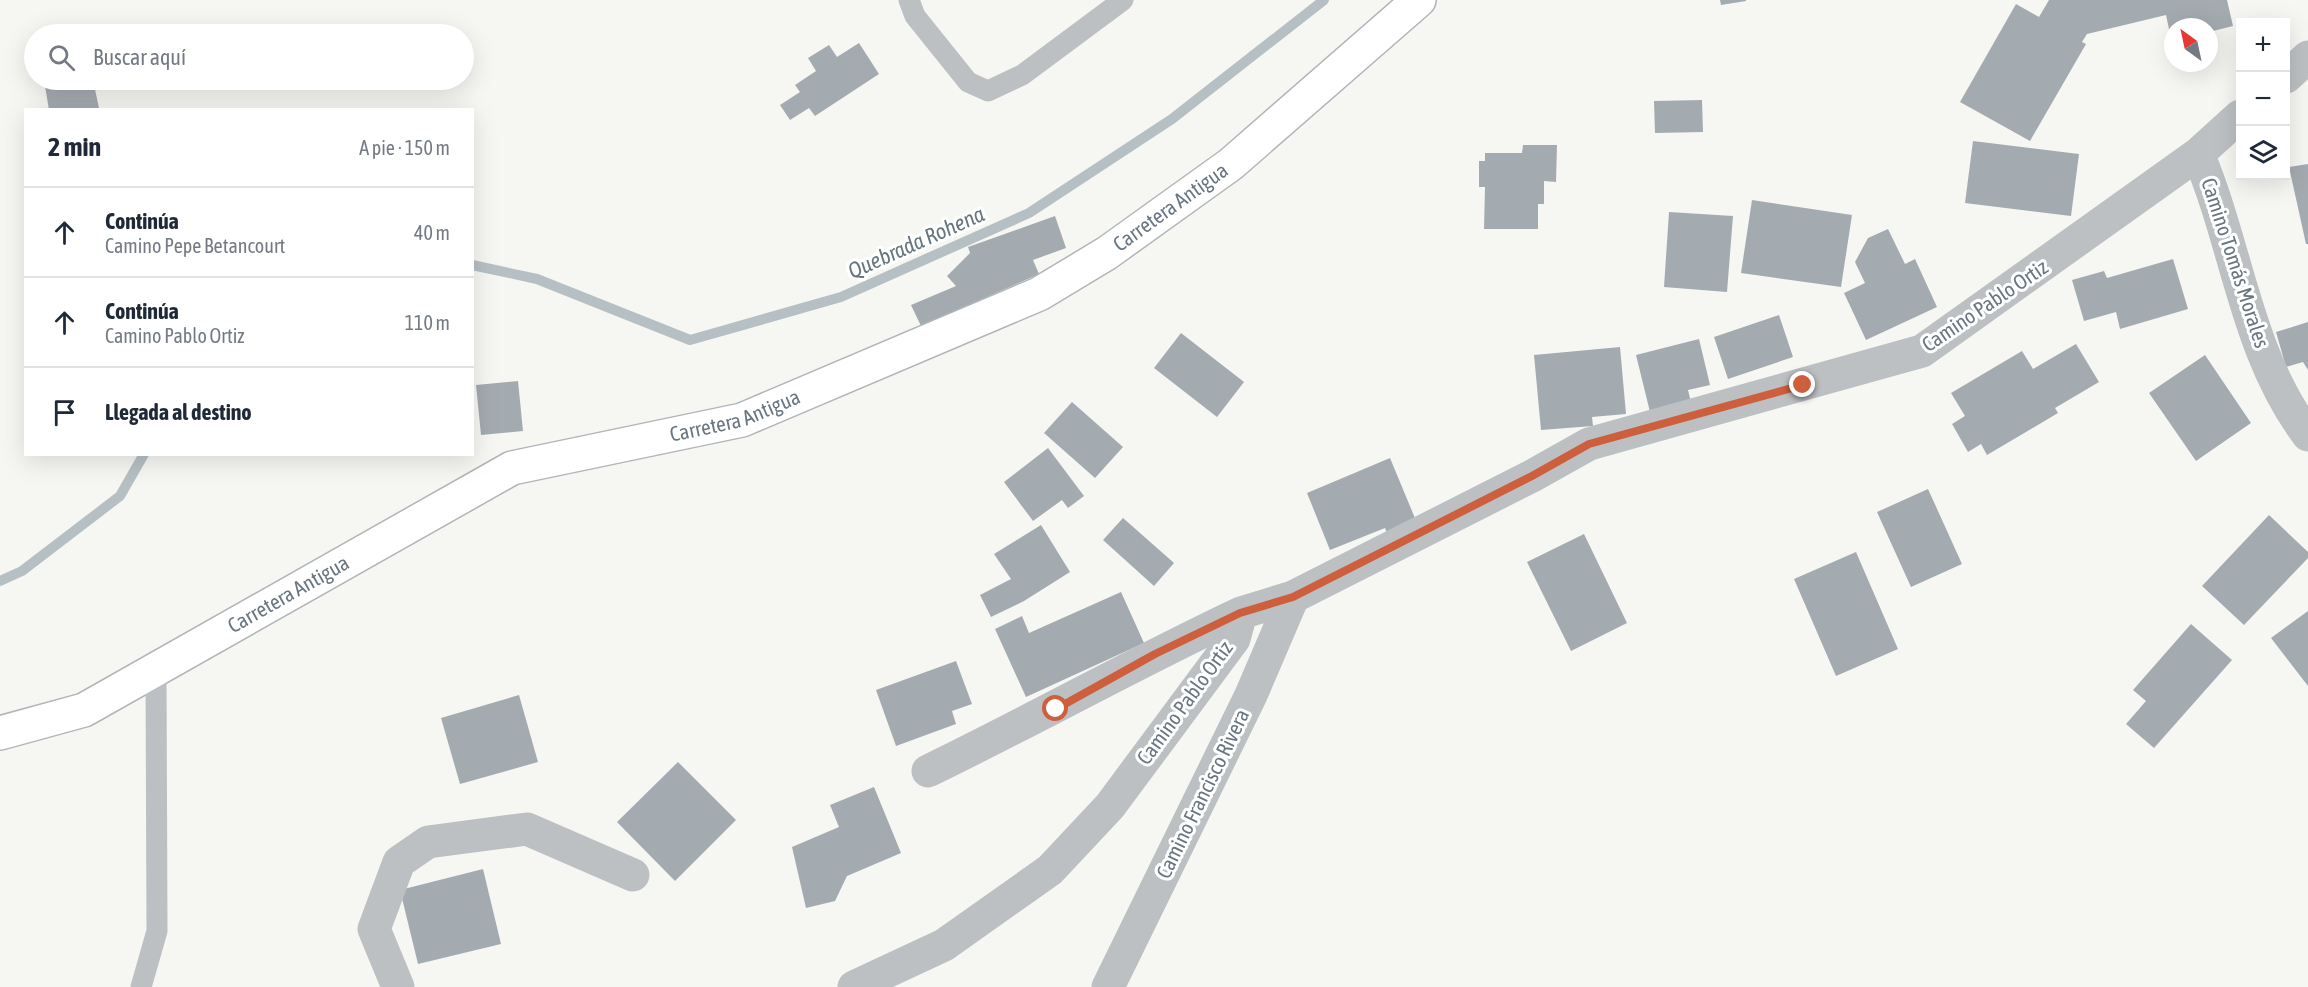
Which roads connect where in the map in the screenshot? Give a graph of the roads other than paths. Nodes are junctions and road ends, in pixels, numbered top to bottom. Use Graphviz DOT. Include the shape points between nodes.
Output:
graph roads {
  1 [pos="909,0"];
  2 [pos="1123,0"];
  3 [pos="1419,0"];
  4 [pos="2308,57"];
  5 [pos="2290,73"];
  6 [pos="2236,120"];
  7 [pos="2198,154"];
  8 [pos="2308,435"];
  9 [pos="1293,597"];
  10 [pos="1240,613"];
  11 [pos="156,668"];
  12 [pos="0,733"];
  13 [pos="928,771"];
  14 [pos="633,875"];
  15 [pos="141,987"];
  16 [pos="398,987"];
  17 [pos="854,987"];
  18 [pos="1108,987"];
  1 -- 2 [label="lane" via="915,16 968,82 988,91 1022,75"];
  3 -- 11 [label="street, Carretera Antigua" via="1231,164 1107,253 1039,294 742,420 512,468"];
  4 -- 5 [label="street"];
  6 -- 7 [label="street, Camino Pablo Ortiz"];
  7 -- 8 [label="street, Camino Tomás Morales" via="2217,197 2251,327 2277,383"];
  7 -- 9 [label="street, Camino Pablo Ortiz" via="1922,351 1589,444"];
  9 -- 10 [label="street, Camino Pablo Ortiz"];
  9 -- 18 [label="street, Camino Francisco Rivera" via="1245,706"];
  10 -- 13 [label="street"];
  10 -- 17 [label="street, Camino Pablo Ortiz" via="1234,639 1110,806 1050,870 944,945"];
  11 -- 12 [label="street, Carretera Antigua" via="84,710"];
  11 -- 15 [label="lane" via="157,931"];
  14 -- 16 [label="street" via="527,829 428,842 399,862 374,929"];
}
